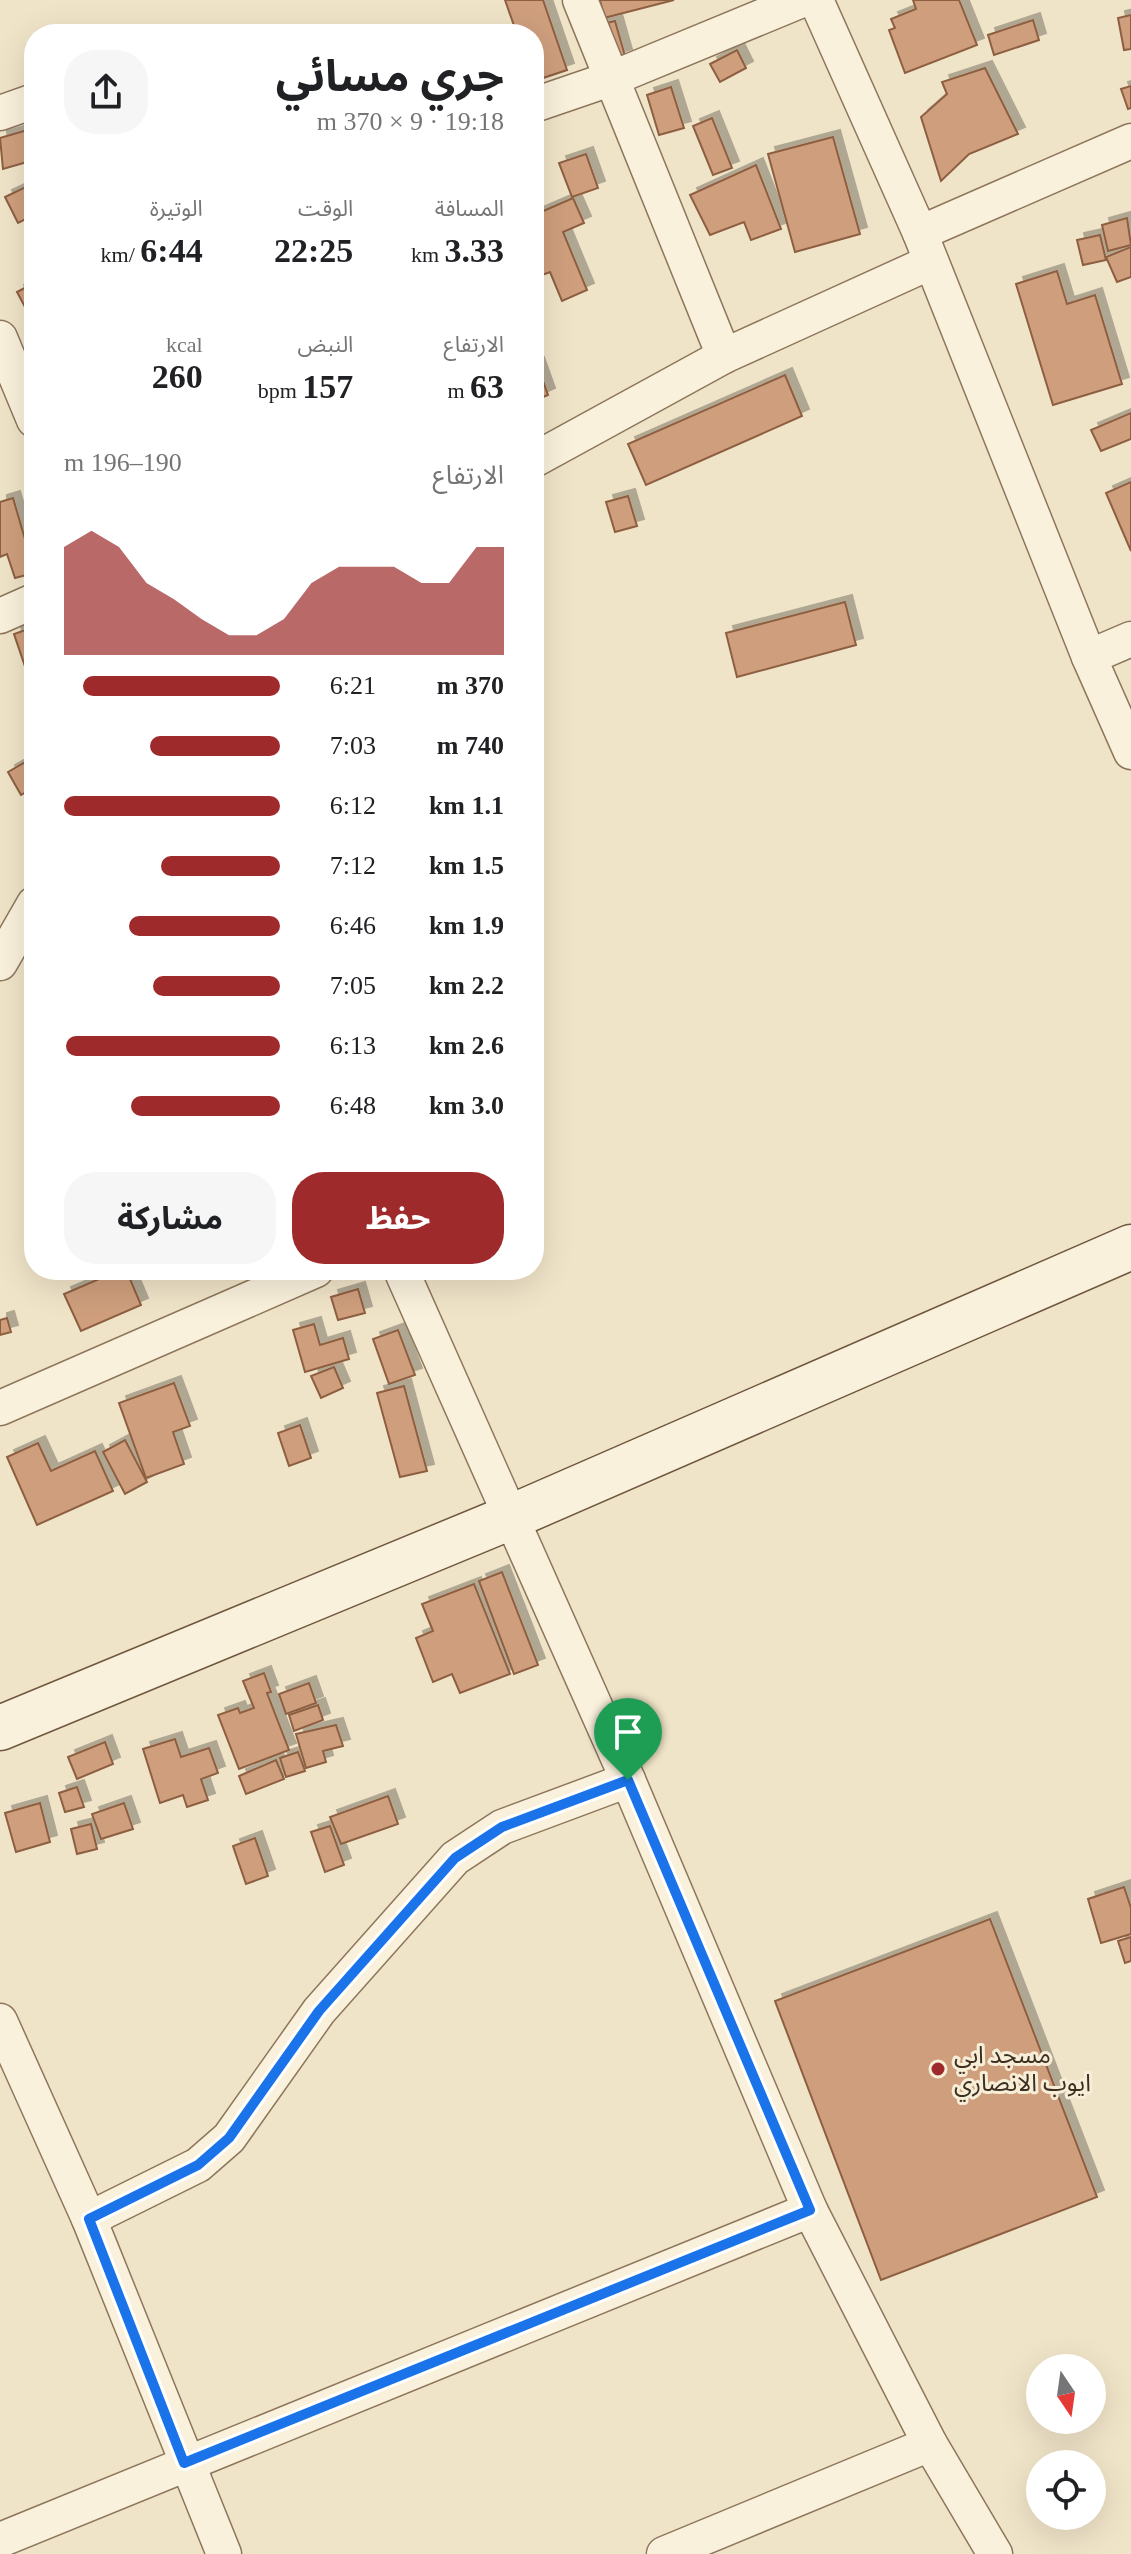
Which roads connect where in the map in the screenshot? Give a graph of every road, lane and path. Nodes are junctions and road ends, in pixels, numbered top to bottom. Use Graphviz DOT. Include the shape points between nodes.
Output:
graph roads {
  1 [pos="580,0"];
  2 [pos="802,0"];
  3 [pos="816,0"];
  4 [pos="613,78"];
  5 [pos="544,102"];
  6 [pos="24,105"];
  7 [pos="0,113"];
  8 [pos="1131,141"];
  9 [pos="926,248"];
  10 [pos="0,338"];
  11 [pos="724,356"];
  12 [pos="24,396"];
  13 [pos="544,455"];
  14 [pos="24,605"];
  15 [pos="0,616"];
  16 [pos="1131,639"];
  17 [pos="1089,657"];
  18 [pos="1131,752"];
  19 [pos="24,921"];
  20 [pos="0,963"];
  21 [pos="1131,1247"];
  22 [pos="293,1280"];
  23 [pos="405,1280"];
  24 [pos="0,1408"];
  25 [pos="511,1517"];
  26 [pos="0,1728"];
  27 [pos="628,1780"];
  28 [pos="2,2033"];
  29 [pos="810,2210"];
  30 [pos="89,2219"];
  31 [pos="930,2444"];
  32 [pos="184,2463"];
  33 [pos="0,2540"];
  34 [pos="987,2541"];
  35 [pos="224,2554"];
  36 [pos="664,2554"];
  37 [pos="1012,2554"];
  1 -- 4 [label="street"];
  2 -- 4 [label="street"];
  3 -- 9 [label="street"];
  4 -- 5 [label="street"];
  4 -- 11 [label="street"];
  6 -- 7 [label="street"];
  8 -- 9 [label="street"];
  9 -- 11 [label="street"];
  9 -- 17 [label="street"];
  10 -- 12 [label="street"];
  11 -- 13 [label="street"];
  14 -- 15 [label="street"];
  16 -- 17 [label="street"];
  17 -- 18 [label="street"];
  19 -- 20 [label="street"];
  21 -- 25 [label="street"];
  22 -- 24 [label="street"];
  23 -- 25 [label="street"];
  25 -- 26 [label="street"];
  25 -- 27 [label="street"];
  27 -- 29 [label="street"];
  27 -- 30 [label="street" via="502,1827 455,1858 319,2011 229,2138 198,2165"];
  28 -- 30 [label="street"];
  29 -- 31 [label="street"];
  29 -- 32 [label="street"];
  30 -- 32 [label="street"];
  31 -- 34 [label="street"];
  31 -- 36 [label="street"];
  32 -- 33 [label="street"];
  32 -- 35 [label="street"];
  34 -- 37 [label="street"];
}
